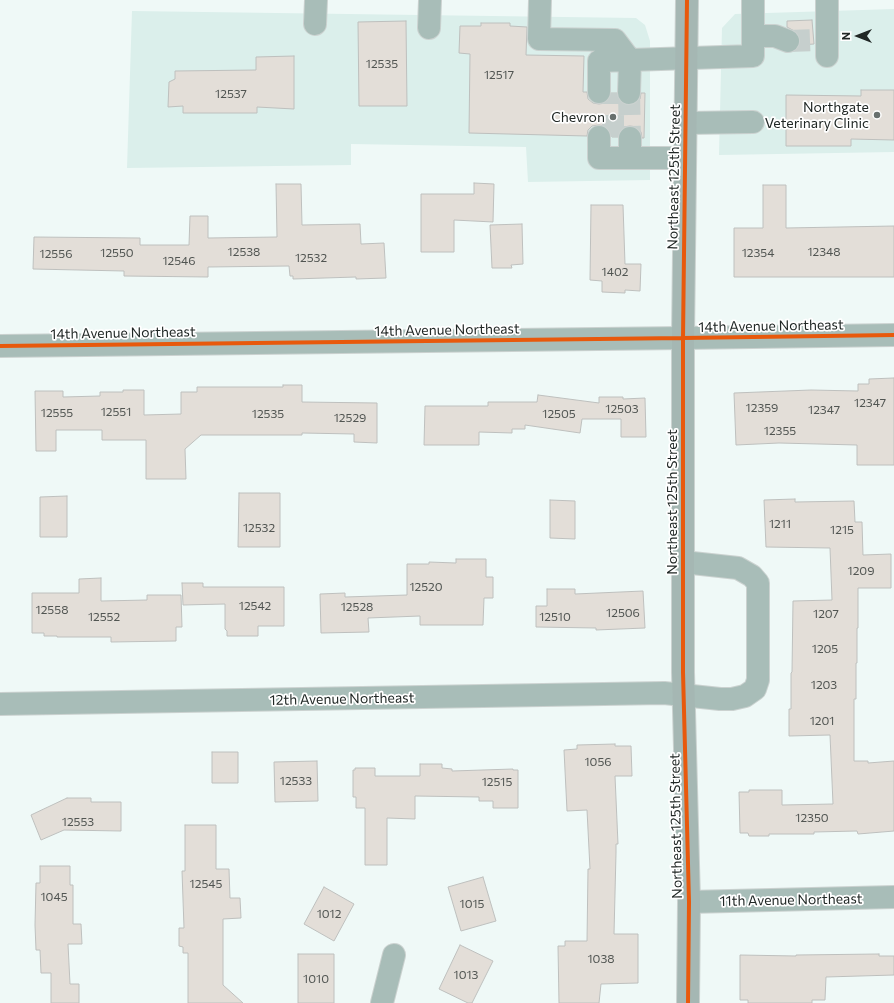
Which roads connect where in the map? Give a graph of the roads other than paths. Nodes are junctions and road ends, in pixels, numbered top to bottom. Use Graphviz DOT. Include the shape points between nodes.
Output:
graph roads {
  1 [pos="316,0"];
  2 [pos="430,0"];
  3 [pos="540,0"];
  4 [pos="688,0"];
  5 [pos="753,0"];
  6 [pos="827,0"];
  7 [pos="315,24"];
  8 [pos="429,28"];
  9 [pos="783,35"];
  10 [pos="753,36"];
  11 [pos="820,39"];
  12 [pos="687,58"];
  13 [pos="621,60"];
  14 [pos="753,122"];
  15 [pos="686,123"];
  16 [pos="617,145"];
  17 [pos="685,158"];
  18 [pos="894,335"];
  19 [pos="684,338"];
  20 [pos="0,346"];
  21 [pos="683,562"];
  22 [pos="684,695"];
  23 [pos="0,704"];
  24 [pos="894,897"];
  25 [pos="689,902"];
  26 [pos="394,955"];
  27 [pos="382,1003"];
  28 [pos="688,1003"];
  1 -- 7 [label="street"];
  2 -- 8 [label="street"];
  3 -- 13 [label="street" via="539,39 615,40"];
  4 -- 12 [label="main road, Northeast 125th Street"];
  5 -- 10 [label="street"];
  6 -- 11 [label="street"];
  9 -- 10 [label="street"];
  10 -- 12 [label="street" via="753,56"];
  12 -- 13 [label="street"];
  12 -- 15 [label="main road, Northeast 125th Street"];
  13 -- 13 [label="street" via="614,93 599,61"];
  14 -- 15 [label="street"];
  15 -- 17 [label="main road, Northeast 125th Street"];
  16 -- 17 [label="street"];
  17 -- 19 [label="main road, Northeast 125th Street"];
  18 -- 19 [label="street, 14th Avenue Northeast"];
  19 -- 20 [label="street, 14th Avenue Northeast"];
  19 -- 21 [label="main road, Northeast 125th Street"];
  21 -- 22 [label="main road, Northeast 125th Street"];
  21 -- 22 [label="street, 12th Avenue Northeast" via="738,568 758,583 758,680 755,689 745,696 732,699"];
  22 -- 23 [label="street, 12th Avenue Northeast" via="664,693"];
  22 -- 25 [label="main road, Northeast 125th Street"];
  24 -- 25 [label="street, 11th Avenue Northeast"];
  25 -- 28 [label="main road, Northeast 125th Street"];
  26 -- 27 [label="street"];
}
